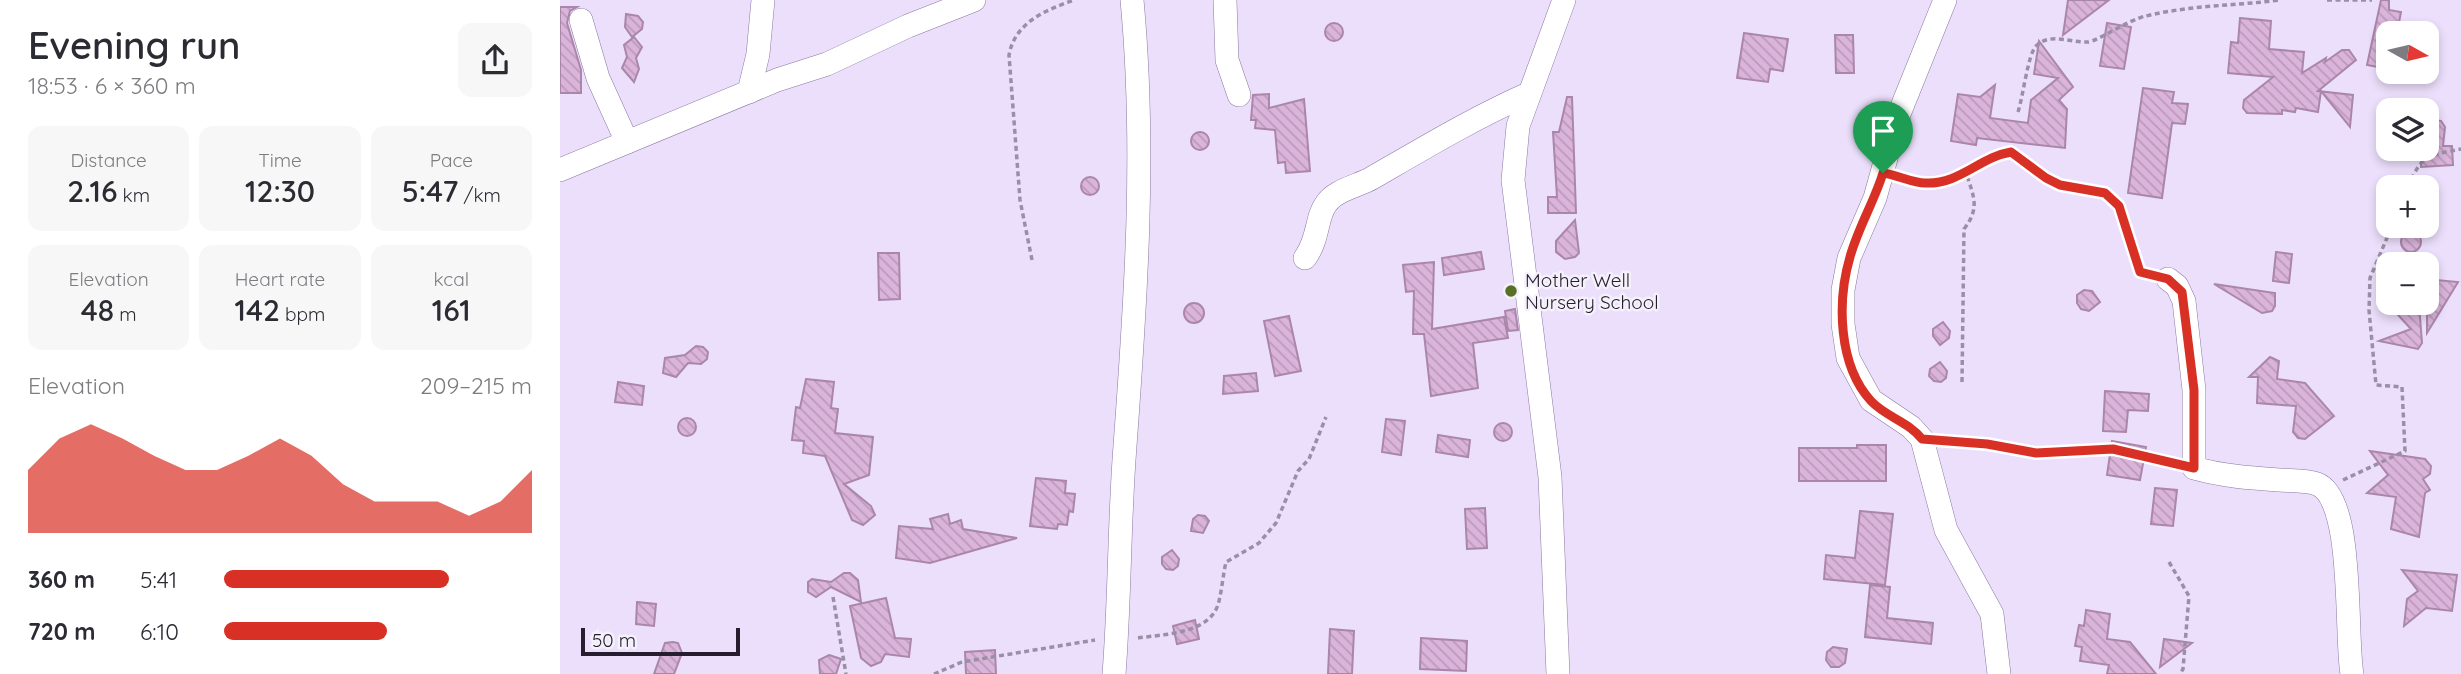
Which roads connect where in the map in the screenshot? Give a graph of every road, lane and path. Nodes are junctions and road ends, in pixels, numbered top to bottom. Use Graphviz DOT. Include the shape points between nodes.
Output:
graph roads {
  1 [pos="763,0"];
  2 [pos="974,0"];
  3 [pos="1074,0"];
  4 [pos="1132,0"];
  5 [pos="1225,0"];
  6 [pos="1564,0"];
  7 [pos="1945,0"];
  8 [pos="2280,0"];
  9 [pos="2327,0"];
  10 [pos="2372,0"];
  11 [pos="581,20"];
  12 [pos="749,92"];
  13 [pos="1528,94"];
  14 [pos="1239,95"];
  15 [pos="2018,113"];
  16 [pos="627,142"];
  17 [pos="2461,149"];
  18 [pos="560,170"];
  19 [pos="1966,172"];
  20 [pos="1883,173"];
  21 [pos="2413,175"];
  22 [pos="2387,238"];
  23 [pos="1305,258"];
  24 [pos="1032,260"];
  25 [pos="2168,279"];
  26 [pos="1962,382"];
  27 [pos="1326,417"];
  28 [pos="1922,439"];
  29 [pos="2194,468"];
  30 [pos="2325,489"];
  31 [pos="2169,562"];
  32 [pos="833,597"];
  33 [pos="1116,641"];
  34 [pos="846,674"];
  35 [pos="937,674"];
  36 [pos="1114,674"];
  37 [pos="1558,674"];
  38 [pos="1999,674"];
  39 [pos="2180,674"];
  40 [pos="2352,674"];
  1 -- 12 [label="street"];
  2 -- 12 [label="street" via="827,64"];
  3 -- 24 [label="path" via="1047,10 1022,27 1009,55 1020,200"];
  4 -- 33 [label="street" via="1139,250"];
  5 -- 14 [label="street" via="1227,60"];
  6 -- 13 [label="street"];
  7 -- 20 [label="street" via="1897,119"];
  8 -- 15 [label="path" via="2234,6 2202,4 2143,16 2091,43 2052,38 2039,42 2030,56"];
  9 -- 10 [label="path"];
  11 -- 16 [label="street" via="598,78"];
  12 -- 16 [label="street"];
  13 -- 23 [label="street" via="1332,197"];
  13 -- 37 [label="street" via="1518,127 1513,180 1544,407 1555,539"];
  16 -- 18 [label="street"];
  17 -- 21 [label="path" via="2427,156 2418,162"];
  19 -- 20 [label="path" via="1954,179 1924,183"];
  19 -- 25 [label="path" via="1996,154 2011,152 2060,185 2105,193 2119,206 2140,272"];
  19 -- 26 [label="path" via="1977,204 1964,229"];
  20 -- 28 [label="street" via="1849,258 1843,290 1848,358 1871,400"];
  22 -- 30 [label="path" via="2370,278 2369,310 2376,385 2402,387 2405,451"];
  25 -- 29 [label="street" via="2184,301 2194,390"];
  27 -- 33 [label="path" via="1276,523 1259,543 1226,562 1212,617 1197,627"];
  28 -- 29 [label="path" via="2036,453 2113,449"];
  28 -- 38 [label="street" via="1946,530 1992,614"];
  29 -- 30 [label="street" via="2230,476 2309,482"];
  30 -- 40 [label="street" via="2342,528"];
  31 -- 39 [label="path" via="2189,596"];
  32 -- 34 [label="path"];
  33 -- 35 [label="path" via="1086,640 962,662"];
  33 -- 36 [label="street"];
}
